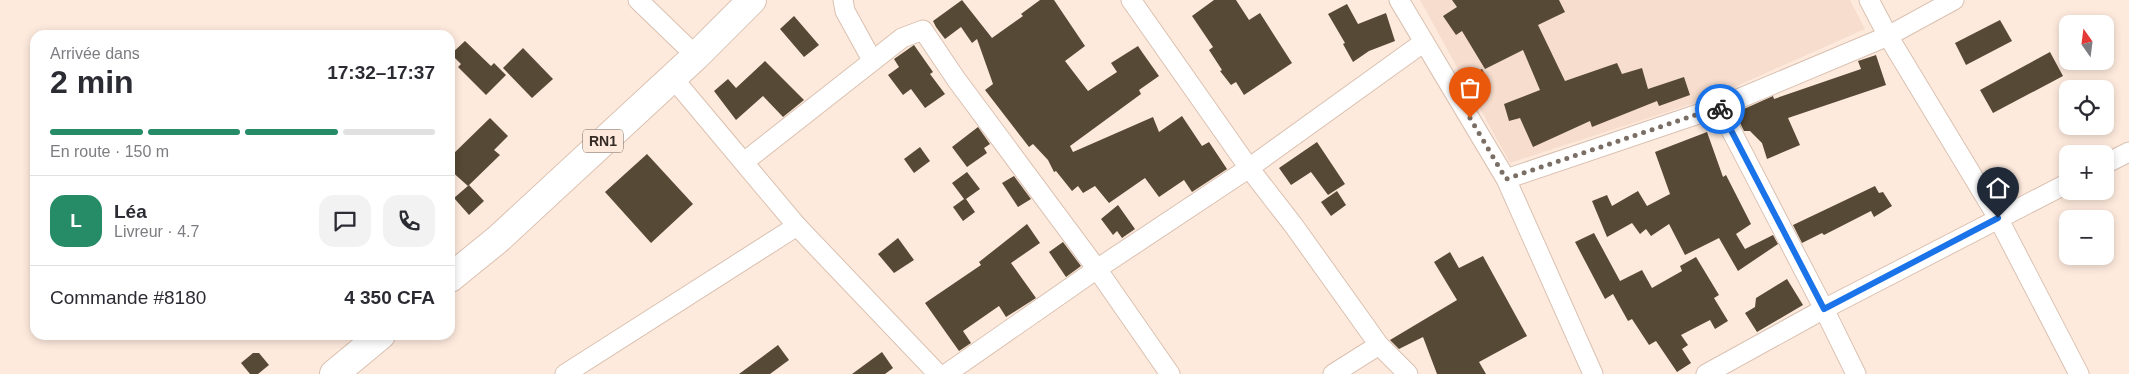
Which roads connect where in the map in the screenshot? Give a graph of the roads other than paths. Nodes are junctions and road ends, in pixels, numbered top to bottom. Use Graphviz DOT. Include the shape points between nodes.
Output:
graph roads {
  1 [pos="638,0"];
  2 [pos="752,0"];
  3 [pos="843,0"];
  4 [pos="1131,0"];
  5 [pos="1399,0"];
  6 [pos="1869,0"];
  7 [pos="1954,0"];
  8 [pos="1888,36"];
  9 [pos="1424,42"];
  10 [pos="696,56"];
  11 [pos="872,60"];
  12 [pos="672,77"];
  13 [pos="1719,107"];
  14 [pos="2129,152"];
  15 [pos="2114,160"];
  16 [pos="744,162"];
  17 [pos="1249,168"];
  18 [pos="1506,179"];
  19 [pos="2059,188"];
  20 [pos="1998,218"];
  21 [pos="797,226"];
  22 [pos="1097,269"];
  23 [pos="455,274"];
  24 [pos="1824,309"];
  25 [pos="375,340"];
  26 [pos="1379,345"];
  27 [pos="334,374"];
  28 [pos="565,374"];
  29 [pos="938,374"];
  30 [pos="946,374"];
  31 [pos="1170,374"];
  32 [pos="1333,374"];
  33 [pos="1408,374"];
  34 [pos="1593,374"];
  35 [pos="1706,374"];
  36 [pos="1856,374"];
  37 [pos="2079,374"];
  1 -- 10 [label="street"];
  2 -- 10 [label="highway, RN1"];
  3 -- 11 [label="street" via="845,10"];
  4 -- 17 [label="street"];
  5 -- 9 [label="street"];
  6 -- 8 [label="street"];
  7 -- 8 [label="street"];
  8 -- 13 [label="street"];
  8 -- 20 [label="street"];
  9 -- 17 [label="street"];
  9 -- 18 [label="street"];
  10 -- 12 [label="highway, RN1"];
  11 -- 16 [label="street"];
  11 -- 22 [label="street" via="902,38 922,30"];
  12 -- 16 [label="street"];
  12 -- 23 [label="highway, RN1" via="497,240"];
  13 -- 18 [label="street"];
  13 -- 24 [label="street"];
  14 -- 15 [label="street"];
  16 -- 21 [label="street"];
  17 -- 22 [label="street"];
  17 -- 26 [label="street"];
  18 -- 34 [label="street"];
  19 -- 20 [label="street"];
  20 -- 24 [label="street"];
  20 -- 37 [label="street"];
  21 -- 28 [label="street"];
  21 -- 29 [label="street"];
  22 -- 30 [label="street"];
  22 -- 31 [label="street"];
  24 -- 35 [label="street"];
  24 -- 36 [label="street"];
  25 -- 27 [label="highway"];
  26 -- 32 [label="street"];
  26 -- 33 [label="street"];
}
